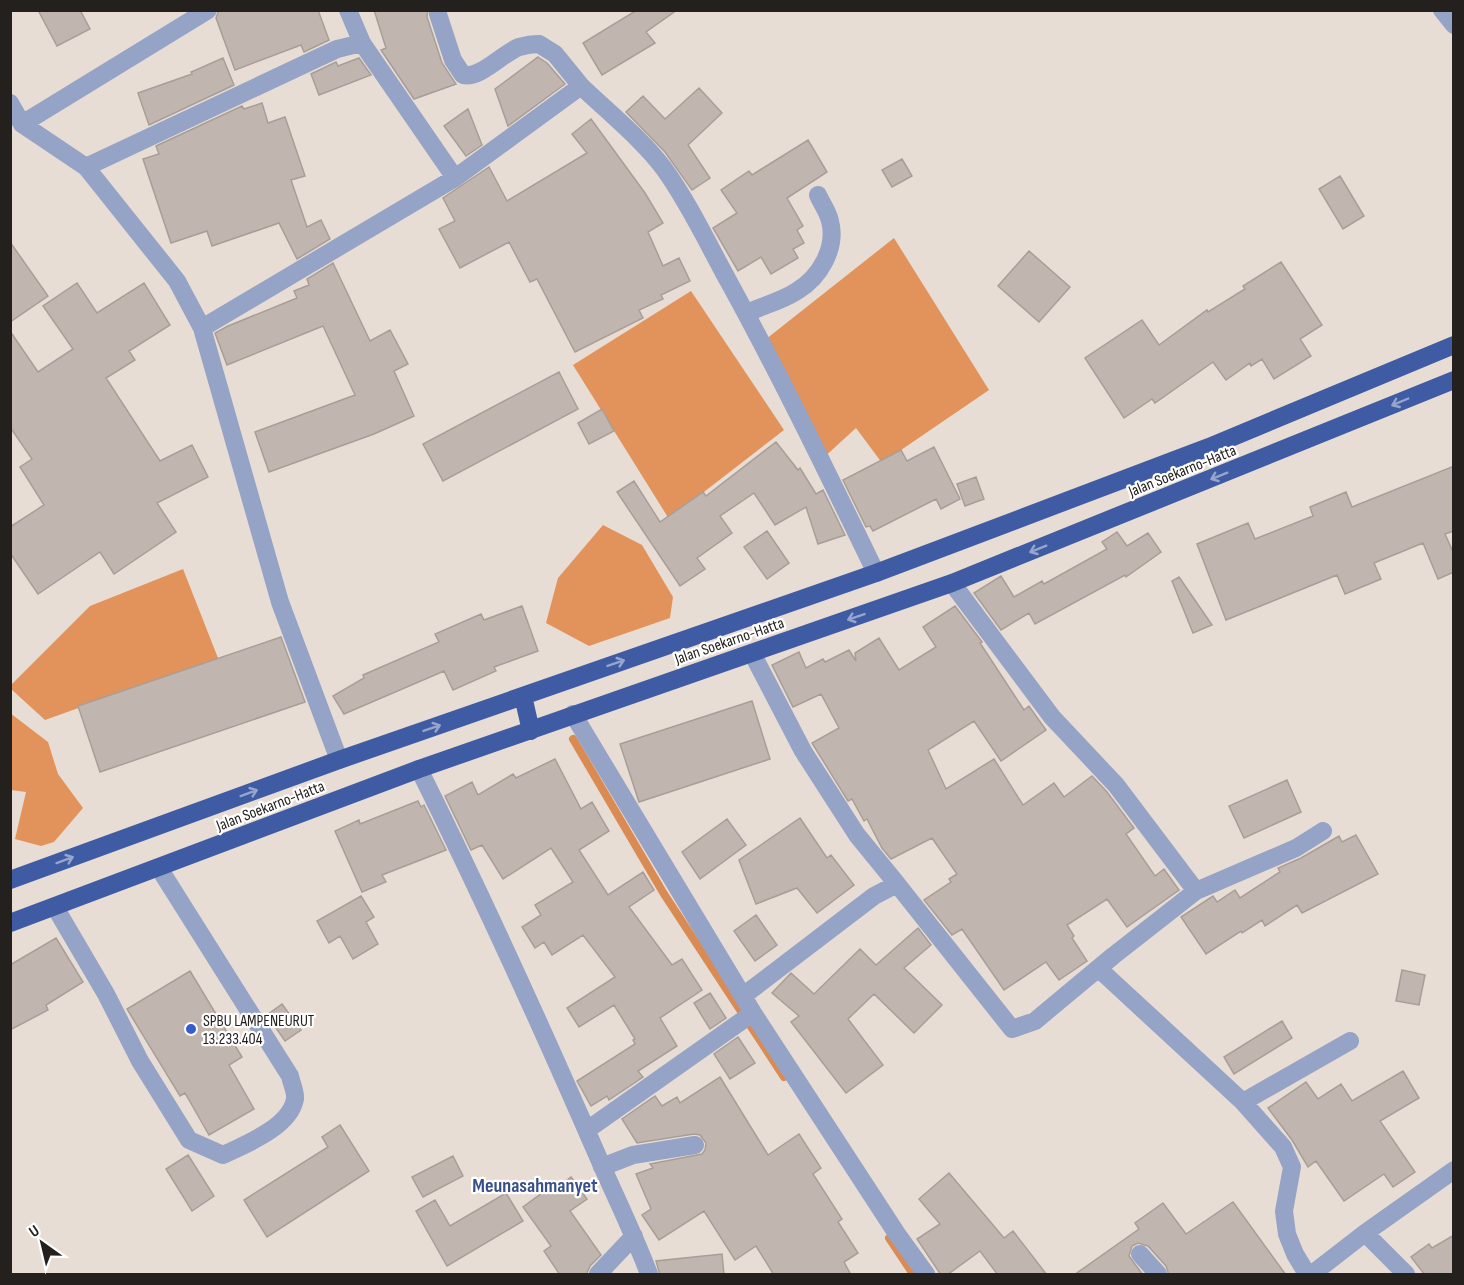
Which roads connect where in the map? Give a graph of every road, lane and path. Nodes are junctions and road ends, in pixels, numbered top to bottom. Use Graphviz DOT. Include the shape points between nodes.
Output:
graph roads {
  1 [pos="207,10"];
  2 [pos="348,10"];
  3 [pos="1442,10"];
  4 [pos="438,14"];
  5 [pos="1454,25"];
  6 [pos="362,43"];
  7 [pos="581,86"];
  8 [pos="10,103"];
  9 [pos="22,124"];
  10 [pos="87,167"];
  11 [pos="455,178"];
  12 [pos="818,195"];
  13 [pos="746,313"];
  14 [pos="202,328"];
  15 [pos="1454,345"];
  16 [pos="1454,380"];
  17 [pos="876,573"];
  18 [pos="952,583"];
  19 [pos="752,653"];
  20 [pos="523,696"];
  21 [pos="573,714"];
  22 [pos="531,731"];
  23 [pos="339,760"];
  24 [pos="419,769"];
  25 [pos="1323,831"];
  26 [pos="159,868"];
  27 [pos="10,880"];
  28 [pos="897,884"];
  29 [pos="1196,891"];
  30 [pos="56,907"];
  31 [pos="10,923"];
  32 [pos="1099,969"];
  33 [pos="743,996"];
  34 [pos="751,1015"];
  35 [pos="1350,1041"];
  36 [pos="1244,1102"];
  37 [pos="586,1130"];
  38 [pos="695,1145"];
  39 [pos="602,1167"];
  40 [pos="1454,1170"];
  41 [pos="1365,1233"];
  42 [pos="634,1236"];
  43 [pos="1140,1254"];
  44 [pos="598,1275"];
  45 [pos="649,1275"];
  46 [pos="926,1275"];
  47 [pos="1158,1275"];
  48 [pos="1310,1275"];
  49 [pos="1406,1275"];
  1 -- 9 [label="street"];
  2 -- 6 [label="street"];
  3 -- 5 [label="street"];
  4 -- 7 [label="street" via="453,60 463,75 477,73 518,48 539,44 555,54"];
  6 -- 10 [label="street" via="337,49"];
  6 -- 11 [label="street"];
  7 -- 11 [label="street"];
  7 -- 13 [label="street" via="664,170"];
  8 -- 9 [label="street"];
  9 -- 10 [label="street"];
  10 -- 14 [label="street" via="177,281"];
  11 -- 14 [label="street"];
  12 -- 13 [label="street" via="830,218 832,233 821,269 796,292"];
  13 -- 17 [label="street"];
  14 -- 23 [label="street" via="280,602"];
  15 -- 17 [label="highway, Jalan Soekarno-Hatta" via="1209,447"];
  16 -- 18 [label="highway, Jalan Soekarno-Hatta, one-way"];
  20 -- 17 [label="highway, Jalan Soekarno-Hatta, one-way"];
  18 -- 19 [label="highway, Jalan Soekarno-Hatta, one-way"];
  18 -- 29 [label="street" via="1052,717 1116,785"];
  19 -- 21 [label="highway, Jalan Soekarno-Hatta"];
  19 -- 28 [label="street" via="803,751 857,835"];
  20 -- 22 [label="highway"];
  23 -- 20 [label="highway, Jalan Soekarno-Hatta, one-way"];
  21 -- 22 [label="highway, Jalan Soekarno-Hatta"];
  21 -- 33 [label="street"];
  22 -- 24 [label="highway, Jalan Soekarno-Hatta"];
  27 -- 23 [label="highway, Jalan Soekarno-Hatta, one-way"];
  24 -- 26 [label="highway, Jalan Soekarno-Hatta"];
  24 -- 37 [label="street" via="479,889"];
  25 -- 29 [label="street" via="1296,848"];
  26 -- 30 [label="highway, Jalan Soekarno-Hatta"];
  26 -- 30 [label="street" via="290,1076 296,1097 289,1114 259,1138 223,1155 189,1140"];
  28 -- 32 [label="street" via="1012,1029 1035,1021"];
  28 -- 33 [label="street" via="874,896"];
  29 -- 32 [label="street"];
  30 -- 31 [label="highway, Jalan Soekarno-Hatta"];
  32 -- 36 [label="street"];
  33 -- 34 [label="street"];
  34 -- 37 [label="street"];
  34 -- 46 [label="street"];
  35 -- 36 [label="street"];
  36 -- 48 [label="street" via="1283,1147 1292,1167 1284,1211 1287,1234 1294,1254"];
  37 -- 39 [label="street"];
  38 -- 39 [label="street" via="633,1155"];
  39 -- 42 [label="street"];
  40 -- 41 [label="street"];
  41 -- 48 [label="street"];
  41 -- 49 [label="street"];
  42 -- 44 [label="street"];
  42 -- 45 [label="street"];
  43 -- 47 [label="street"];
}
